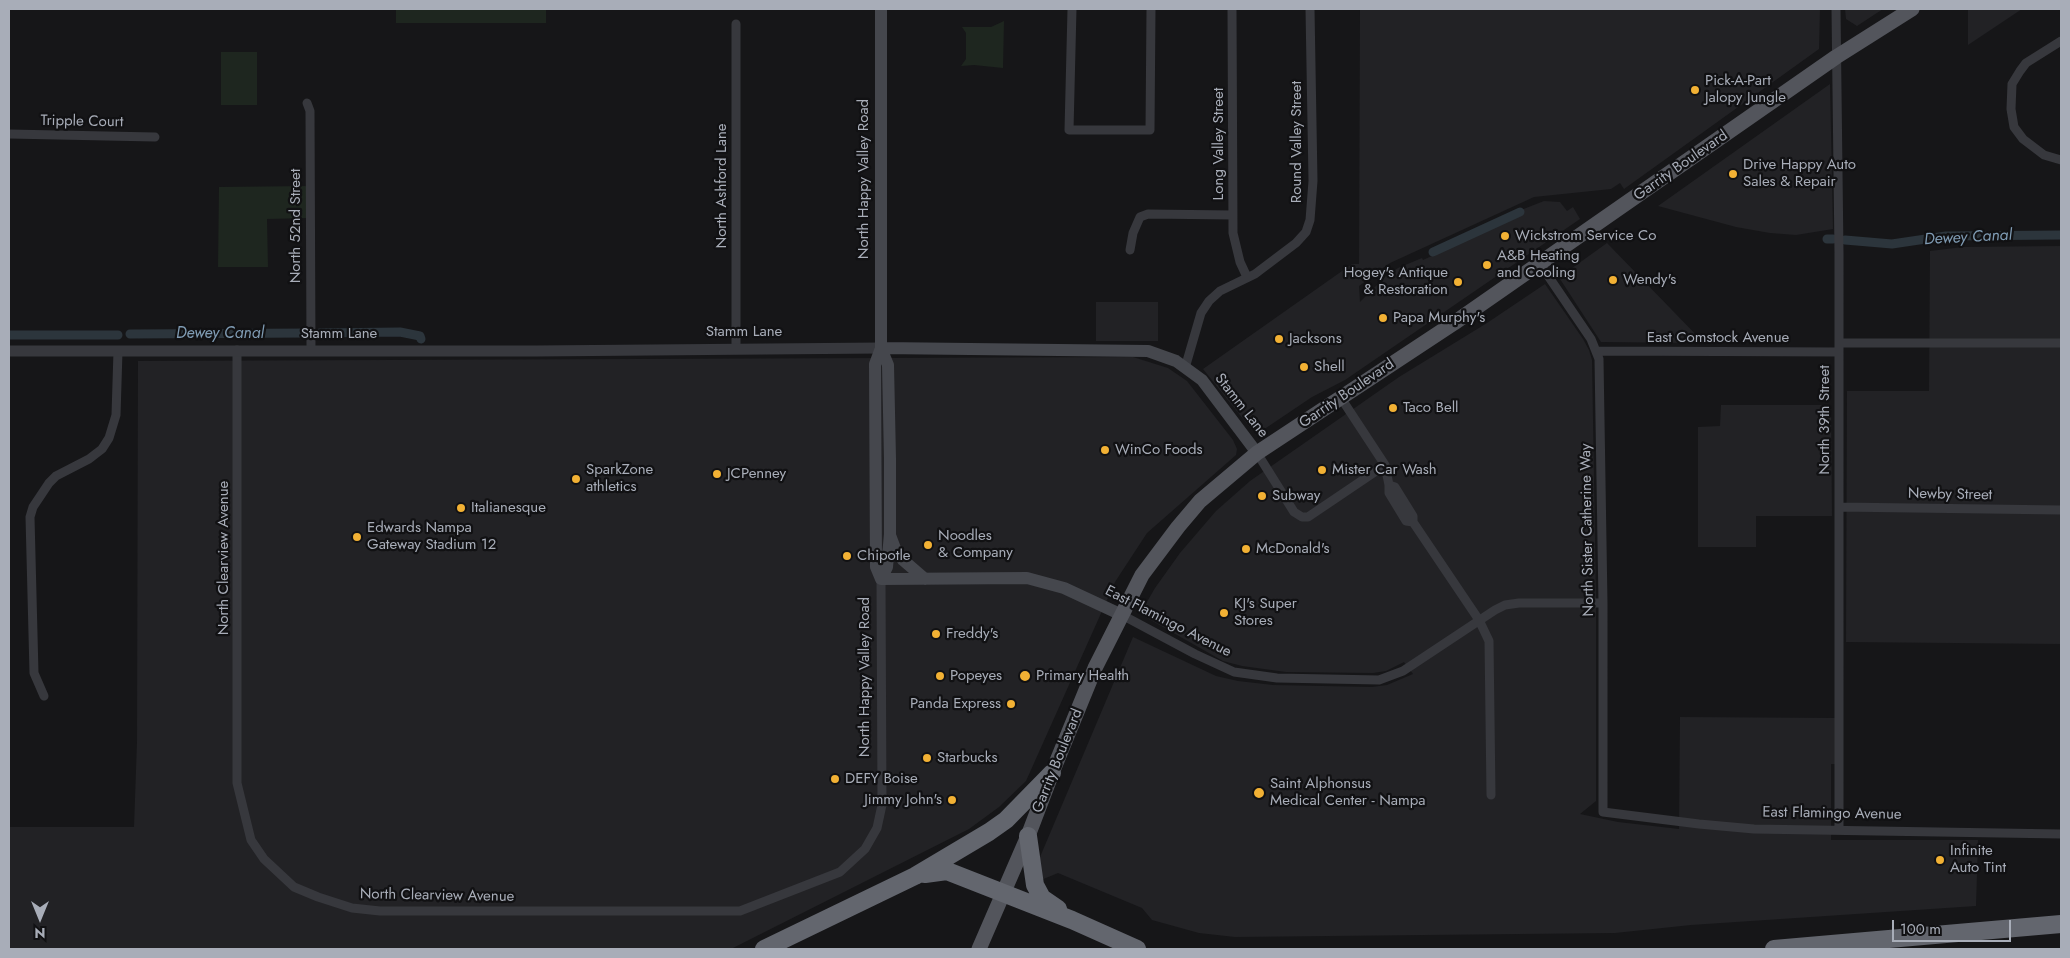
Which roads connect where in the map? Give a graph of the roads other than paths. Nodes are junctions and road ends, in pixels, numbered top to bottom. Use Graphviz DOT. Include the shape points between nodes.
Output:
graph roads {
  1 [pos="881,9"];
  2 [pos="1072,9"];
  3 [pos="1151,9"];
  4 [pos="1232,9"];
  5 [pos="1310,9"];
  6 [pos="1836,9"];
  7 [pos="1912,9"];
  8 [pos="736,24"];
  9 [pos="2061,41"];
  10 [pos="1836,57"];
  11 [pos="307,102"];
  12 [pos="9,134"];
  13 [pos="155,137"];
  14 [pos="2061,160"];
  15 [pos="1233,215"];
  16 [pos="1130,250"];
  17 [pos="1540,264"];
  18 [pos="1247,278"];
  19 [pos="2061,343"];
  20 [pos="1839,347"];
  21 [pos="736,348"];
  22 [pos="881,348"];
  23 [pos="237,350"];
  24 [pos="311,350"];
  25 [pos="9,351"];
  26 [pos="118,351"];
  27 [pos="1597,351"];
  28 [pos="1185,368"];
  29 [pos="1342,398"];
  30 [pos="1257,453"];
  31 [pos="1385,465"];
  32 [pos="1839,507"];
  33 [pos="2061,510"];
  34 [pos="890,534"];
  35 [pos="925,579"];
  36 [pos="881,580"];
  37 [pos="1603,603"];
  38 [pos="1122,616"];
  39 [pos="1479,620"];
  40 [pos="44,696"];
  41 [pos="1052,772"];
  42 [pos="1491,795"];
  43 [pos="882,805"];
  44 [pos="1602,812"];
  45 [pos="1839,830"];
  46 [pos="2061,834"];
  47 [pos="1028,836"];
  48 [pos="915,876"];
  49 [pos="1003,893"];
  50 [pos="1072,920"];
  51 [pos="2061,924"];
  52 [pos="764,949"];
  53 [pos="979,949"];
  54 [pos="1136,949"];
  55 [pos="1774,949"];
  1 -- 22 [label="main road, North Happy Valley Road"];
  2 -- 3 [label="street" via="1070,130 1150,130"];
  4 -- 15 [label="street, Long Valley Street"];
  5 -- 18 [label="street, Round Valley Street" via="1313,181 1310,220 1306,232 1296,243"];
  6 -- 10 [label="street, North 39th Street"];
  7 -- 10 [label="main road, Garrity Boulevard"];
  8 -- 21 [label="street, North Ashford Lane"];
  9 -- 14 [label="street" via="2026,63 2020,71 2012,84 2011,109 2014,127 2023,139 2044,155"];
  10 -- 17 [label="main road, Garrity Boulevard"];
  10 -- 20 [label="street, North 39th Street"];
  11 -- 24 [label="street, North 52nd Street" via="310,112"];
  12 -- 13 [label="street, Tripple Court"];
  15 -- 16 [label="street" via="1148,214 1140,217"];
  15 -- 18 [label="street, Long Valley Street" via="1233,233"];
  17 -- 27 [label="street, North Sister Catherine Way"];
  17 -- 29 [label="main road, Garrity Boulevard"];
  18 -- 28 [label="street, Round Valley Street" via="1220,291 1209,301 1201,313"];
  19 -- 20 [label="street, East Comstock Avenue"];
  20 -- 27 [label="street, East Comstock Avenue"];
  20 -- 32 [label="street, North 39th Street"];
  21 -- 22 [label="street, Stamm Lane"];
  21 -- 24 [label="street, Stamm Lane"];
  22 -- 28 [label="main road, Stamm Lane" via="1148,351 1176,361"];
  22 -- 34 [label="main road, North Happy Valley Road" via="888,365"];
  22 -- 36 [label="main road, North Happy Valley Road" via="875,364 876,567"];
  23 -- 24 [label="street, Stamm Lane"];
  23 -- 26 [label="street, Stamm Lane"];
  23 -- 43 [label="street, North Clearview Avenue" via="237,783 250,840 264,860 294,887 352,908 377,911 740,911 840,872 865,850 877,828"];
  25 -- 26 [label="street, Stamm Lane"];
  26 -- 40 [label="street" via="116,415 109,438 102,449 89,459 56,476 33,507 30,517 34,673"];
  27 -- 37 [label="street, North Sister Catherine Way"];
  28 -- 30 [label="main road, Stamm Lane" via="1202,380"];
  29 -- 30 [label="main road, Garrity Boulevard"];
  29 -- 31 [label="street"];
  30 -- 31 [label="street, Stamm Lane" via="1294,512 1302,517 1308,517"];
  30 -- 38 [label="main road, Garrity Boulevard" via="1200,501 1178,527 1142,575"];
  31 -- 39 [label="street" via="1390,485 1395,487 1413,516 1413,522"];
  32 -- 33 [label="street, Newby Street"];
  32 -- 45 [label="street, North 39th Street"];
  34 -- 35 [label="main road" via="903,560"];
  34 -- 36 [label="main road, North Happy Valley Road" via="887,567"];
  35 -- 36 [label="main road, East Flamingo Avenue"];
  35 -- 38 [label="main road, East Flamingo Avenue" via="1027,578 1064,588"];
  36 -- 43 [label="street, North Happy Valley Road"];
  37 -- 39 [label="street, East Flamingo Avenue" via="1519,603 1505,605"];
  37 -- 44 [label="street, North Sister Catherine Way"];
  38 -- 39 [label="street, East Flamingo Avenue" via="1227,670 1277,678 1362,680 1379,680 1403,671"];
  38 -- 41 [label="main road, Garrity Boulevard" via="1095,668"];
  39 -- 42 [label="street" via="1489,641"];
  41 -- 47 [label="main road, Garrity Boulevard"];
  41 -- 48 [label="highway" via="1006,820"];
  44 -- 45 [label="street, East Flamingo Avenue" via="1746,828"];
  45 -- 46 [label="street, East Flamingo Avenue"];
  47 -- 49 [label="main road, Garrity Boulevard"];
  47 -- 50 [label="highway" via="1035,886 1042,898"];
  48 -- 49 [label="highway" via="947,871"];
  48 -- 52 [label="highway"];
  49 -- 50 [label="highway"];
  49 -- 53 [label="main road, Garrity Boulevard"];
  50 -- 54 [label="highway"];
  51 -- 55 [label="highway"];
}
